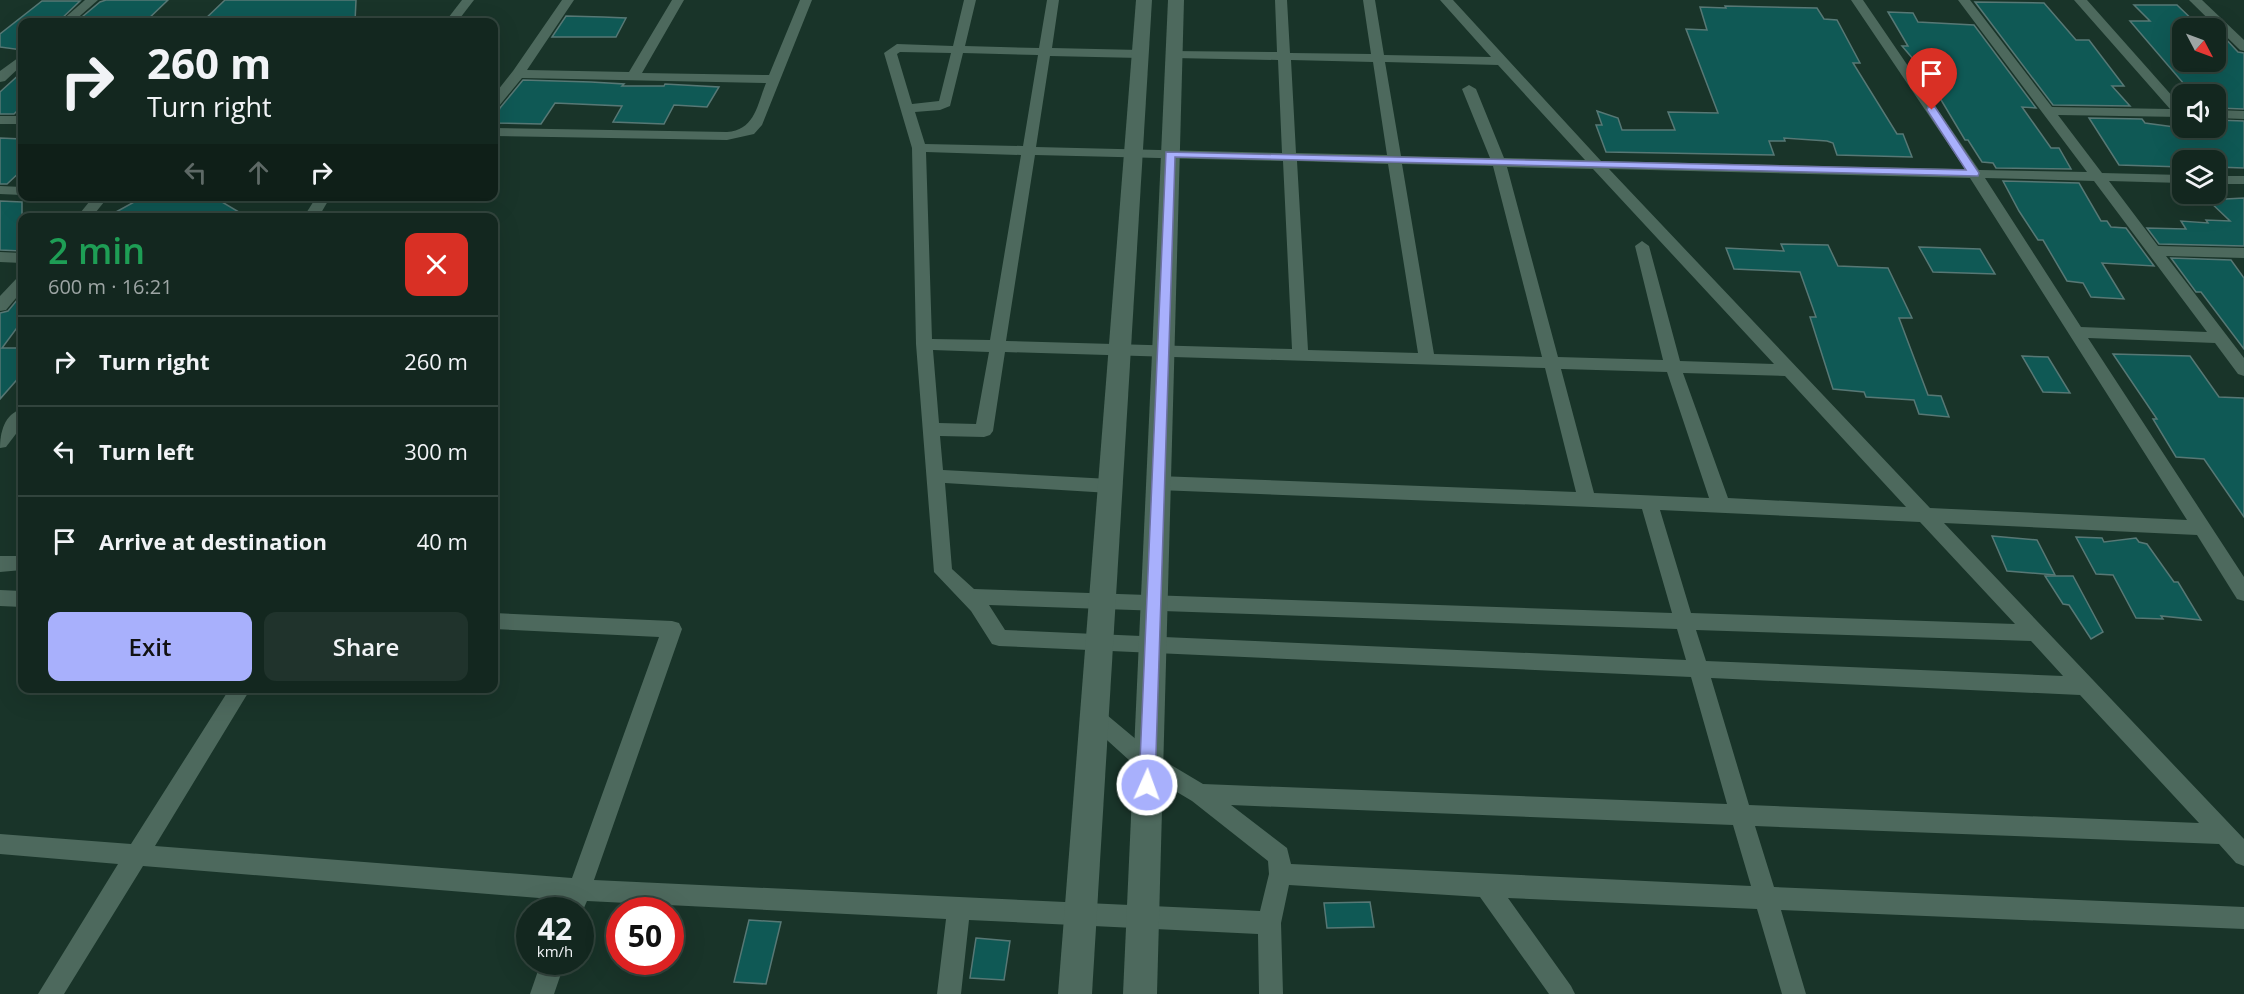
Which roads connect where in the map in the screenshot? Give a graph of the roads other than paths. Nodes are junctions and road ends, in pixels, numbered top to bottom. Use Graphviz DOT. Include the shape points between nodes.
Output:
graph roads {
  1 [pos="92,0"];
  2 [pos="468,0"];
  3 [pos="568,0"];
  4 [pos="678,0"];
  5 [pos="806,0"];
  6 [pos="969,0"];
  7 [pos="1053,0"];
  8 [pos="1144,0"];
  9 [pos="1176,0"];
  10 [pos="1281,0"];
  11 [pos="1369,0"];
  12 [pos="1446,0"];
  13 [pos="1857,0"];
  14 [pos="1964,0"];
  15 [pos="2080,0"];
  16 [pos="2196,0"];
  17 [pos="71,18"];
  18 [pos="454,18"];
  19 [pos="2244,47"];
  20 [pos="958,50"];
  21 [pos="1045,52"];
  22 [pos="1140,54"];
  23 [pos="1174,54"];
  24 [pos="1284,57"];
  25 [pos="1379,59"];
  26 [pos="1503,61"];
  27 [pos="18,62"];
  28 [pos="518,74"];
  29 [pos="633,77"];
  30 [pos="0,78"];
  31 [pos="774,79"];
  32 [pos="1469,89"];
  33 [pos="498,99"];
  34 [pos="2172,102"];
  35 [pos="906,109"];
  36 [pos="2048,111"];
  37 [pos="2172,113"];
  38 [pos="2226,114"];
  39 [pos="2244,115"];
  40 [pos="0,120"];
  41 [pos="18,120"];
  42 [pos="498,132"];
  43 [pos="919,148"];
  44 [pos="1029,151"];
  45 [pos="1133,153"];
  46 [pos="1170,154"];
  47 [pos="1289,157"];
  48 [pos="1395,159"];
  49 [pos="1499,162"];
  50 [pos="1596,164"];
  51 [pos="1974,173"];
  52 [pos="2098,176"];
  53 [pos="2172,178"];
  54 [pos="2226,180"];
  55 [pos="2244,180"];
  56 [pos="0,190"];
  57 [pos="18,191"];
  58 [pos="98,201"];
  59 [pos="87,213"];
  60 [pos="1642,246"];
  61 [pos="2154,250"];
  62 [pos="2244,253"];
  63 [pos="0,257"];
  64 [pos="18,258"];
  65 [pos="18,289"];
  66 [pos="0,306"];
  67 [pos="2076,332"];
  68 [pos="2220,338"];
  69 [pos="924,344"];
  70 [pos="998,346"];
  71 [pos="1120,350"];
  72 [pos="1163,351"];
  73 [pos="1300,356"];
  74 [pos="1427,360"];
  75 [pos="1552,363"];
  76 [pos="1673,367"];
  77 [pos="1789,370"];
  78 [pos="2244,370"];
  79 [pos="18,420"];
  80 [pos="931,429"];
  81 [pos="0,442"];
  82 [pos="935,476"];
  83 [pos="1158,483"];
  84 [pos="1110,486"];
  85 [pos="1587,500"];
  86 [pos="1649,502"];
  87 [pos="1721,505"];
  88 [pos="1924,514"];
  89 [pos="2202,528"];
  90 [pos="18,563"];
  91 [pos="0,564"];
  92 [pos="2244,593"];
  93 [pos="970,597"];
  94 [pos="0,598"];
  95 [pos="18,599"];
  96 [pos="1102,602"];
  97 [pos="1154,603"];
  98 [pos="498,621"];
  99 [pos="1684,621"];
  100 [pos="2036,633"];
  101 [pos="1100,643"];
  102 [pos="1152,645"];
  103 [pos="1698,669"];
  104 [pos="2085,686"];
  105 [pos="238,693"];
  106 [pos="1094,716"];
  107 [pos="1148,763"];
  108 [pos="1200,794"];
  109 [pos="1741,815"];
  110 [pos="2223,834"];
  111 [pos="0,844"];
  112 [pos="137,855"];
  113 [pos="2244,855"];
  114 [pos="1280,874"];
  115 [pos="1486,886"];
  116 [pos="546,897"];
  117 [pos="576,897"];
  118 [pos="1766,898"];
  119 [pos="594,900"];
  120 [pos="959,908"];
  121 [pos="1081,914"];
  122 [pos="1143,917"];
  123 [pos="2244,918"];
  124 [pos="1269,923"];
  125 [pos="549,975"];
  126 [pos="50,994"];
  127 [pos="542,994"];
  128 [pos="949,994"];
  129 [pos="1075,994"];
  130 [pos="1140,994"];
  131 [pos="1271,994"];
  132 [pos="1563,994"];
  133 [pos="1794,994"];
  1 -- 17 [label="street"];
  2 -- 18 [label="street"];
  3 -- 28 [label="street"];
  4 -- 29 [label="street"];
  5 -- 31 [label="street"];
  6 -- 20 [label="street"];
  7 -- 21 [label="street"];
  8 -- 22 [label="main road"];
  9 -- 23 [label="main road"];
  10 -- 24 [label="street"];
  11 -- 25 [label="street"];
  12 -- 26 [label="street"];
  13 -- 51 [label="street"];
  14 -- 36 [label="street"];
  15 -- 34 [label="street"];
  16 -- 19 [label="street"];
  20 -- 21 [label="street"];
  20 -- 35 [label="street" via="945,103"];
  20 -- 35 [label="street" via="891,51"];
  21 -- 22 [label="street"];
  21 -- 44 [label="street"];
  22 -- 45 [label="main road"];
  23 -- 24 [label="street"];
  23 -- 46 [label="main road"];
  24 -- 25 [label="street"];
  24 -- 47 [label="street"];
  25 -- 26 [label="street"];
  25 -- 48 [label="street"];
  26 -- 50 [label="street"];
  27 -- 30 [label="street"];
  28 -- 29 [label="street"];
  28 -- 33 [label="street"];
  29 -- 31 [label="street"];
  31 -- 42 [label="street" via="755,125 739,135"];
  32 -- 49 [label="street"];
  35 -- 43 [label="street"];
  36 -- 37 [label="street"];
  36 -- 52 [label="street"];
  38 -- 39 [label="street"];
  40 -- 41 [label="street"];
  43 -- 44 [label="street"];
  43 -- 69 [label="street"];
  44 -- 45 [label="street"];
  44 -- 70 [label="street"];
  45 -- 46 [label="street"];
  45 -- 71 [label="main road"];
  46 -- 47 [label="street"];
  46 -- 72 [label="main road"];
  47 -- 48 [label="street"];
  47 -- 73 [label="street"];
  48 -- 49 [label="street"];
  48 -- 74 [label="street"];
  49 -- 50 [label="street"];
  49 -- 75 [label="street"];
  50 -- 51 [label="street"];
  50 -- 77 [label="street"];
  51 -- 52 [label="street"];
  51 -- 67 [label="street"];
  52 -- 53 [label="street"];
  52 -- 61 [label="street"];
  54 -- 55 [label="street"];
  56 -- 57 [label="street"];
  58 -- 59 [label="street"];
  60 -- 76 [label="street"];
  61 -- 62 [label="street"];
  61 -- 68 [label="street"];
  63 -- 64 [label="street"];
  65 -- 66 [label="street"];
  67 -- 68 [label="street"];
  67 -- 89 [label="street"];
  68 -- 78 [label="street"];
  69 -- 70 [label="street"];
  69 -- 80 [label="street"];
  70 -- 71 [label="street"];
  70 -- 80 [label="street" via="984,431"];
  71 -- 72 [label="street"];
  71 -- 84 [label="main road"];
  72 -- 73 [label="street"];
  72 -- 83 [label="main road"];
  73 -- 74 [label="street"];
  74 -- 75 [label="street"];
  75 -- 76 [label="street"];
  75 -- 85 [label="street"];
  76 -- 77 [label="street"];
  76 -- 87 [label="street"];
  77 -- 88 [label="street"];
  79 -- 81 [label="street"];
  80 -- 82 [label="street"];
  82 -- 84 [label="street"];
  82 -- 93 [label="street" via="943,572"];
  83 -- 85 [label="street"];
  83 -- 97 [label="main road"];
  84 -- 96 [label="main road"];
  85 -- 86 [label="street"];
  86 -- 87 [label="street"];
  86 -- 99 [label="street"];
  87 -- 88 [label="street"];
  88 -- 89 [label="street"];
  88 -- 100 [label="street"];
  89 -- 92 [label="street"];
  90 -- 91 [label="street"];
  93 -- 96 [label="street"];
  93 -- 101 [label="street" via="999,638"];
  94 -- 95 [label="street"];
  96 -- 97 [label="street"];
  96 -- 101 [label="main road"];
  97 -- 99 [label="street"];
  97 -- 102 [label="main road"];
  98 -- 117 [label="street" via="672,629"];
  99 -- 100 [label="street"];
  99 -- 103 [label="street"];
  100 -- 104 [label="street"];
  101 -- 102 [label="street"];
  101 -- 106 [label="main road"];
  102 -- 103 [label="street"];
  102 -- 107 [label="main road"];
  103 -- 104 [label="street"];
  103 -- 109 [label="street"];
  104 -- 110 [label="street"];
  105 -- 112 [label="street"];
  106 -- 107 [label="street"];
  106 -- 121 [label="main road"];
  107 -- 108 [label="street"];
  107 -- 122 [label="main road"];
  108 -- 109 [label="street"];
  108 -- 114 [label="street" via="1279,856"];
  109 -- 110 [label="street"];
  109 -- 118 [label="street"];
  110 -- 113 [label="street"];
  111 -- 112 [label="street"];
  112 -- 116 [label="street"];
  112 -- 126 [label="street"];
  114 -- 115 [label="street"];
  114 -- 124 [label="street"];
  115 -- 118 [label="street"];
  115 -- 132 [label="street"];
  118 -- 123 [label="street"];
  118 -- 133 [label="street"];
  119 -- 120 [label="street"];
  120 -- 121 [label="street"];
  120 -- 128 [label="street"];
  121 -- 122 [label="street"];
  121 -- 129 [label="main road"];
  122 -- 124 [label="street"];
  122 -- 130 [label="main road"];
  124 -- 131 [label="street"];
  125 -- 127 [label="street"];
}
